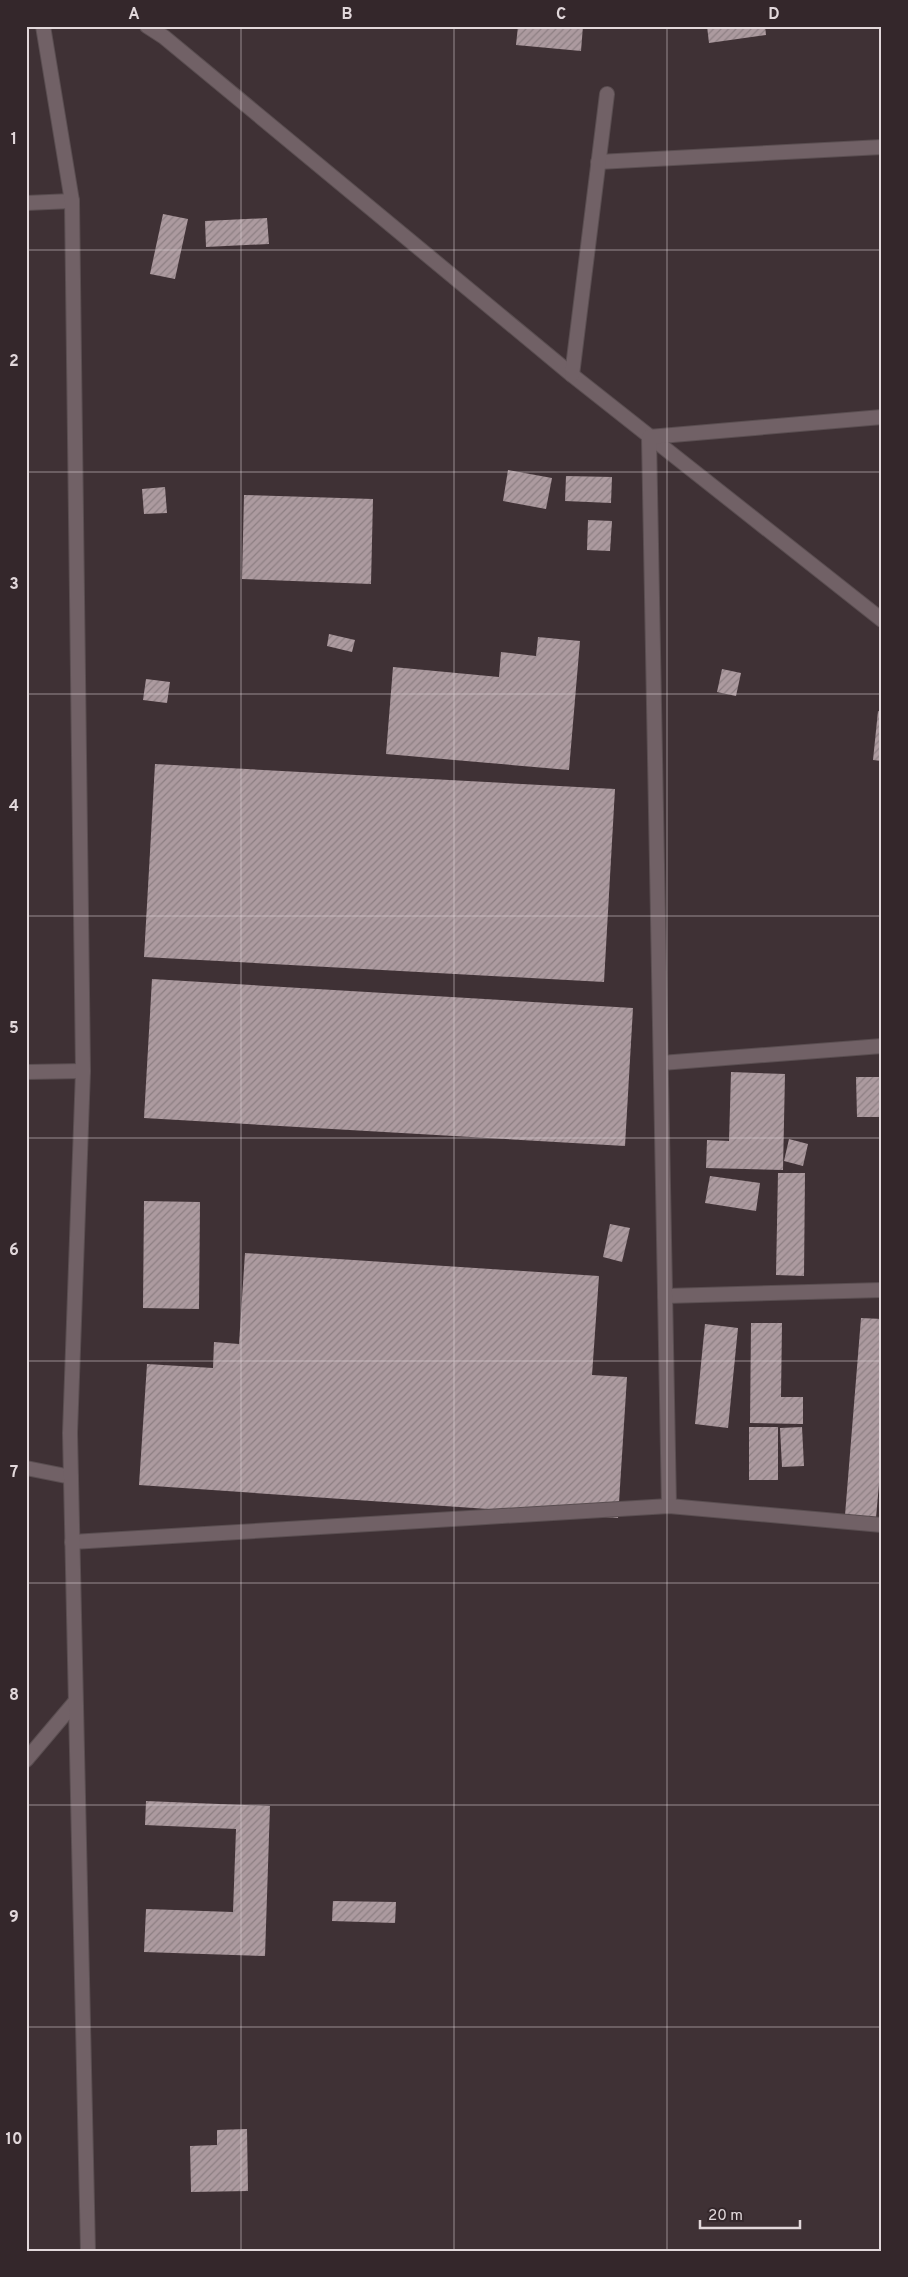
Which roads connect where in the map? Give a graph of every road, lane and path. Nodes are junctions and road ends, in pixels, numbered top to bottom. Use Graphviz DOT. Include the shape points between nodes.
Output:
graph roads {
  1 [pos="43,26"];
  2 [pos="147,26"];
  3 [pos="607,94"];
  4 [pos="882,148"];
  5 [pos="598,162"];
  6 [pos="72,201"];
  7 [pos="26,203"];
  8 [pos="572,376"];
  9 [pos="882,417"];
  10 [pos="649,437"];
  11 [pos="882,620"];
  12 [pos="882,1046"];
  13 [pos="661,1063"];
  14 [pos="83,1071"];
  15 [pos="26,1072"];
  16 [pos="882,1290"];
  17 [pos="664,1296"];
  18 [pos="26,1468"];
  19 [pos="71,1477"];
  20 [pos="669,1506"];
  21 [pos="882,1525"];
  22 [pos="72,1542"];
  23 [pos="75,1702"];
  24 [pos="26,1760"];
  25 [pos="88,2251"];
  1 -- 6 [label="street"];
  2 -- 8 [label="street"];
  3 -- 5 [label="street"];
  4 -- 5 [label="street"];
  5 -- 8 [label="street"];
  6 -- 7 [label="street"];
  6 -- 14 [label="street"];
  8 -- 10 [label="street"];
  9 -- 10 [label="street"];
  10 -- 11 [label="street"];
  10 -- 13 [label="street"];
  12 -- 13 [label="street"];
  13 -- 17 [label="street"];
  14 -- 15 [label="street"];
  14 -- 19 [label="street"];
  16 -- 17 [label="street"];
  17 -- 20 [label="street"];
  18 -- 19 [label="street"];
  19 -- 22 [label="street"];
  20 -- 21 [label="street"];
  20 -- 22 [label="street"];
  22 -- 23 [label="street"];
  23 -- 24 [label="street"];
  23 -- 25 [label="street"];
}
